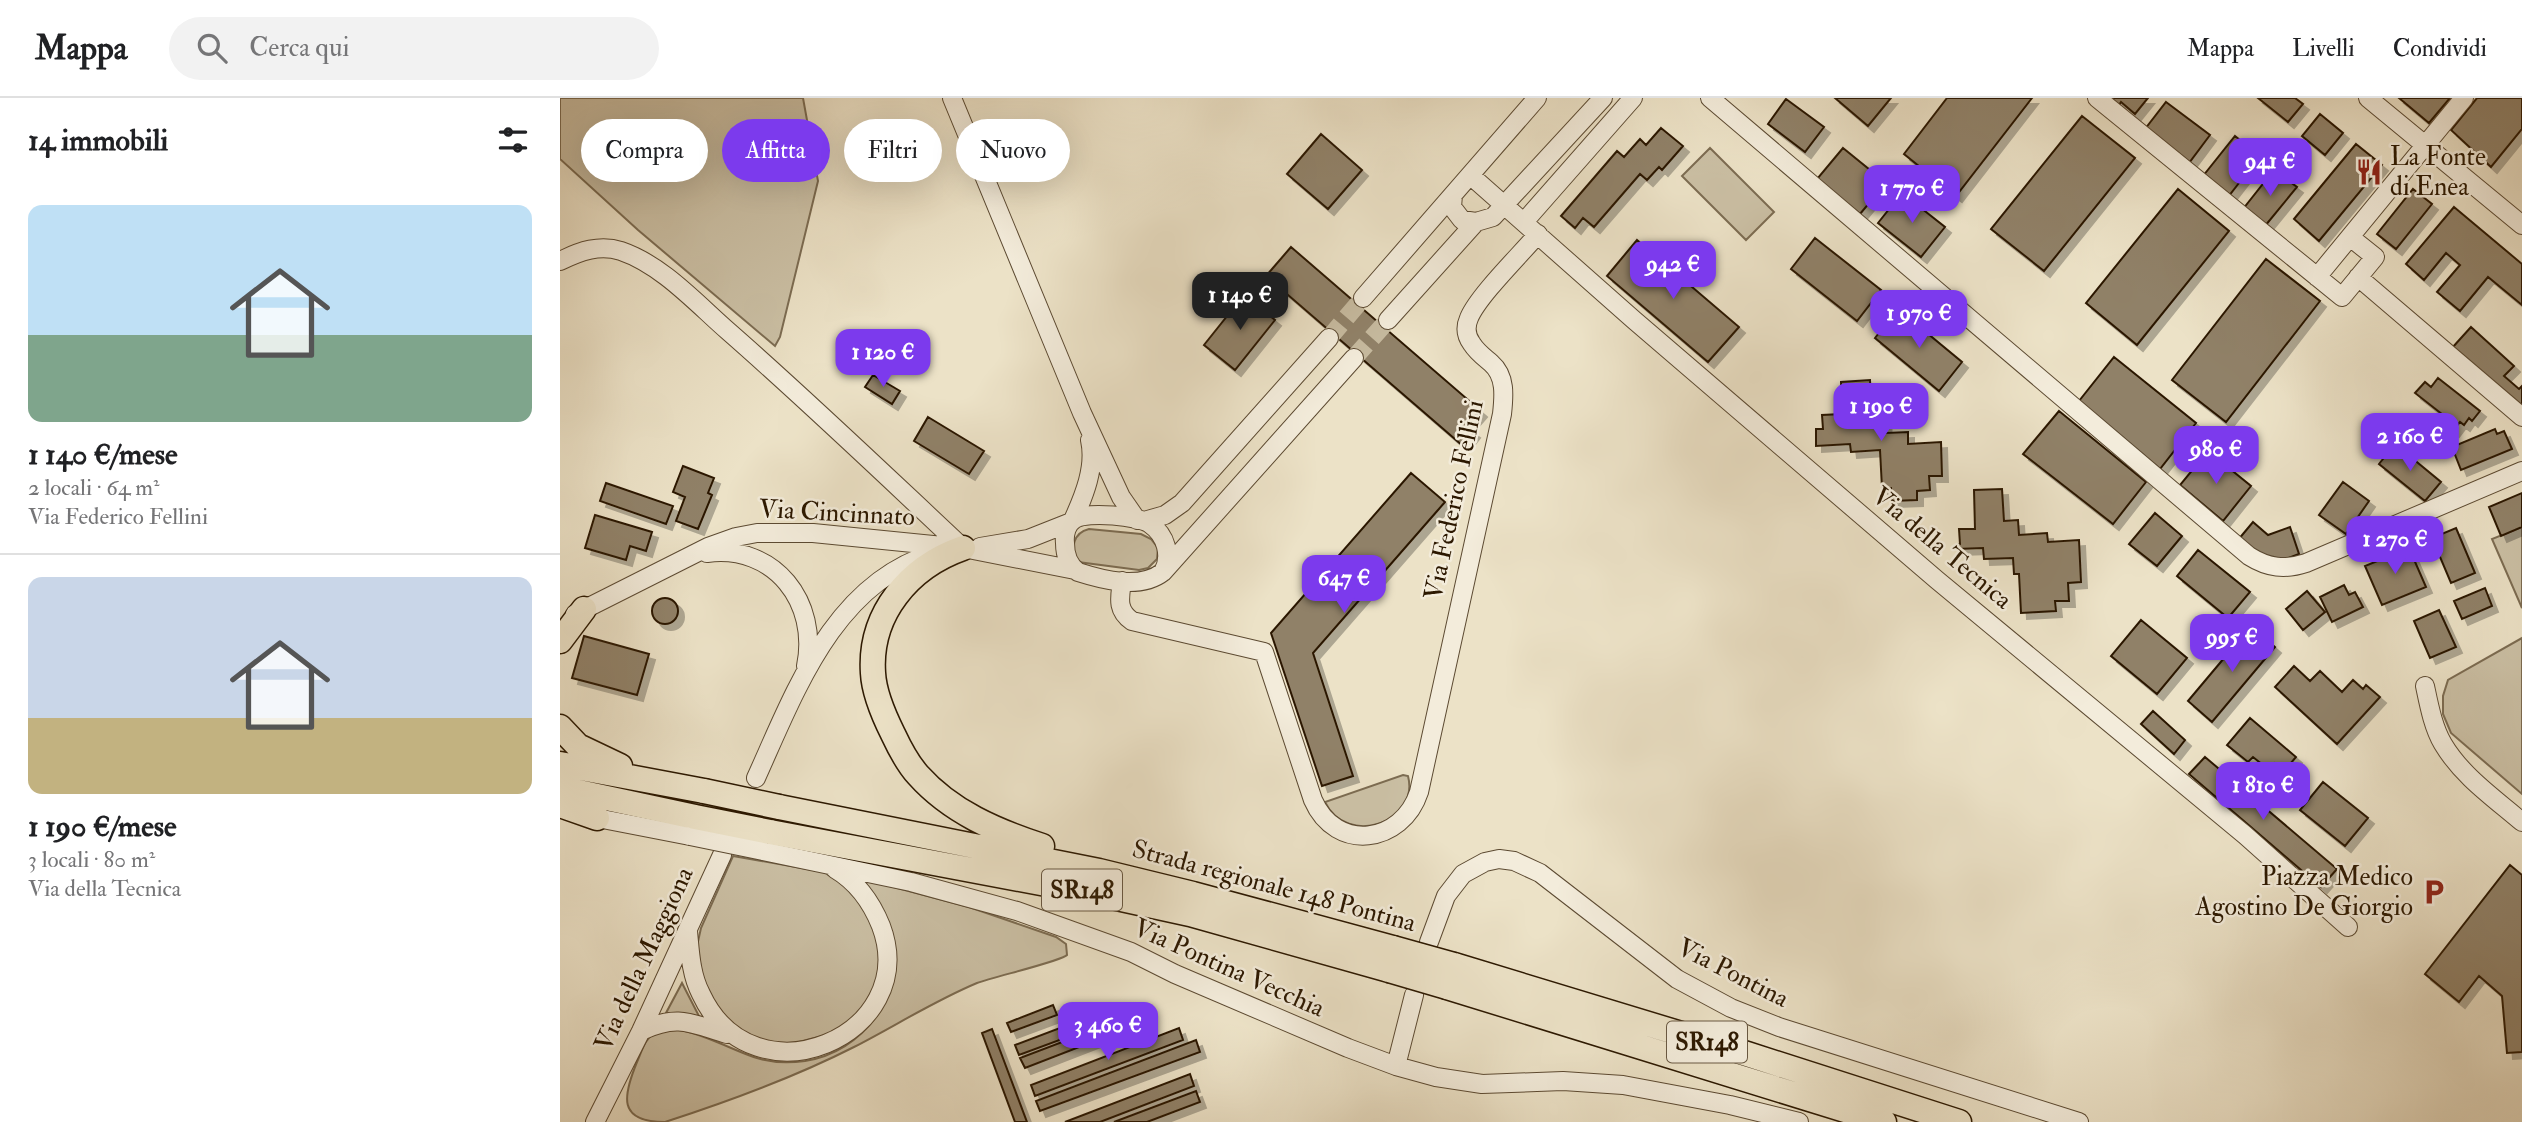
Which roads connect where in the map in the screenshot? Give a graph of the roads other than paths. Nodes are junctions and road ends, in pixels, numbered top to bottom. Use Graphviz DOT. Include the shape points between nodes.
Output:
graph roads {
  1 [pos="952,98"];
  2 [pos="1537,98"];
  3 [pos="1602,98"];
  4 [pos="1633,98"];
  5 [pos="1710,98"];
  6 [pos="2097,98"];
  7 [pos="2368,98"];
  8 [pos="2464,98"];
  9 [pos="2425,145"];
  10 [pos="1470,174"];
  11 [pos="1453,195"];
  12 [pos="1505,205"];
  13 [pos="1476,222"];
  14 [pos="1524,222"];
  15 [pos="2522,225"];
  16 [pos="1538,234"];
  17 [pos="2350,237"];
  18 [pos="560,261"];
  19 [pos="2317,277"];
  20 [pos="2358,277"];
  21 [pos="1363,298"];
  22 [pos="1388,320"];
  23 [pos="1082,413"];
  24 [pos="2522,417"];
  25 [pos="1232,447"];
  26 [pos="1256,467"];
  27 [pos="2522,471"];
  28 [pos="924,512"];
  29 [pos="1072,521"];
  30 [pos="1141,521"];
  31 [pos="910,543"];
  32 [pos="963,548"];
  33 [pos="683,559"];
  34 [pos="1075,570"];
  35 [pos="1163,572"];
  36 [pos="1122,581"];
  37 [pos="584,609"];
  38 [pos="560,622"];
  39 [pos="560,641"];
  40 [pos="804,675"];
  41 [pos="2425,686"];
  42 [pos="560,727"];
  43 [pos="560,764"];
  44 [pos="756,778"];
  45 [pos="673,786"];
  46 [pos="560,788"];
  47 [pos="560,805"];
  48 [pos="560,811"];
  49 [pos="597,818"];
  50 [pos="2522,822"];
  51 [pos="692,826"];
  52 [pos="767,842"];
  53 [pos="722,855"];
  54 [pos="829,865"];
  55 [pos="1193,894"];
  56 [pos="2348,927"];
  57 [pos="688,931"];
  58 [pos="1429,942"];
  59 [pos="1391,959"];
  60 [pos="1450,976"];
  61 [pos="1414,995"];
  62 [pos="641,1031"];
  63 [pos="730,1035"];
  64 [pos="1396,1066"];
  65 [pos="595,1122"];
  66 [pos="1799,1122"];
  67 [pos="1884,1122"];
  68 [pos="1959,1122"];
  69 [pos="2079,1122"];
  1 -- 23 [label="street"];
  2 -- 10 [label="street"];
  3 -- 12 [label="street"];
  4 -- 14 [label="street"];
  5 -- 27 [label="street" via="2249,556 2274,567 2306,564"];
  6 -- 19 [label="street"];
  7 -- 9 [label="street"];
  8 -- 9 [label="street"];
  9 -- 15 [label="street"];
  9 -- 17 [label="street"];
  10 -- 11 [label="street"];
  10 -- 12 [label="street, Via della Tecnica"];
  11 -- 13 [label="street" via="1451,205 1457,216"];
  11 -- 21 [label="street"];
  12 -- 13 [label="street" via="1489,219"];
  12 -- 14 [label="street, Via della Tecnica"];
  13 -- 22 [label="street"];
  14 -- 16 [label="street, Via della Tecnica"];
  16 -- 36 [label="street, Via Federico Fellini" via="1479,303 1468,323 1471,344 1501,378 1503,414 1419,792 1401,821 1364,836 1326,821 1312,800 1265,652 1129,619 1120,606"];
  16 -- 56 [label="street, Via della Tecnica" via="1937,580 2245,835"];
  17 -- 19 [label="street"];
  17 -- 20 [label="street" via="2375,257"];
  18 -- 28 [label="street" via="608,248 653,268 793,388"];
  19 -- 20 [label="street" via="2342,297"];
  20 -- 24 [label="street"];
  23 -- 29 [label="street" via="1091,462"];
  23 -- 30 [label="street" via="1121,497"];
  25 -- 26 [label="street"];
  25 -- 26 [label="street" via="1327,340 1352,361"];
  25 -- 30 [label="street" via="1177,507"];
  26 -- 35 [label="street"];
  28 -- 31 [label="street" via="925,529"];
  28 -- 32 [label="street"];
  29 -- 30 [label="street" via="1095,515"];
  29 -- 32 [label="street, Via Cincinnato" via="1024,540"];
  29 -- 34 [label="street" via="1065,540"];
  30 -- 35 [label="street" via="1153,527 1167,548"];
  31 -- 32 [label="street, Via Cincinnato"];
  31 -- 33 [label="street, Via Cincinnato" via="766,532 736,537"];
  32 -- 34 [label="street, Via Cincinnato"];
  32 -- 40 [label="street" via="918,558 873,587 833,628"];
  32 -- 55 [label="highway" via="935,560 901,589 876,636 876,692 888,726 912,768 959,811 988,826"];
  33 -- 37 [label="street, Via Cincinnato"];
  33 -- 40 [label="street" via="716,551 737,553 782,577 802,605 808,626"];
  34 -- 36 [label="street"];
  35 -- 36 [label="street" via="1143,582"];
  37 -- 38 [label="street, Via Cincinnato"];
  37 -- 39 [label="highway"];
  40 -- 44 [label="street"];
  41 -- 50 [label="street" via="2446,749 2472,780"];
  42 -- 45 [label="highway" via="598,757"];
  43 -- 45 [label="highway, Strada regionale 148 Pontina / SR148"];
  45 -- 55 [label="highway, Strada regionale 148 Pontina / SR148, bridge" via="1076,866"];
  46 -- 51 [label="highway, Strada regionale 148 Pontina / SR148"];
  47 -- 49 [label="highway"];
  48 -- 49 [label="street"];
  49 -- 51 [label="street"];
  51 -- 52 [label="highway, Strada regionale 148 Pontina / SR148, bridge"];
  52 -- 54 [label="street, Via Pontina Vecchia"];
  52 -- 59 [label="highway, Strada regionale 148 Pontina / SR148" via="1094,893"];
  53 -- 57 [label="street, Via della Maggiona"];
  54 -- 63 [label="street" via="859,888 883,932 888,957 875,1001 846,1034 807,1050 776,1052"];
  54 -- 64 [label="street, Via Pontina Vecchia" via="977,900 1107,943"];
  55 -- 59 [label="highway, Strada regionale 148 Pontina / SR148"];
  57 -- 62 [label="street, Via della Maggiona"];
  57 -- 63 [label="street" via="699,992"];
  58 -- 69 [label="street, Via Pontina" via="1446,896 1463,874 1485,862 1514,861 1540,873 1677,979 1731,1008"];
  59 -- 60 [label="highway, Strada regionale 148 Pontina / SR148, bridge"];
  60 -- 67 [label="highway"];
  60 -- 68 [label="highway, Strada regionale 148 Pontina / SR148" via="1747,1054"];
  61 -- 64 [label="street"];
  62 -- 63 [label="street" via="679,1020"];
  62 -- 65 [label="street, Via della Maggiona"];
  64 -- 66 [label="street, Via Pontina Vecchia" via="1482,1084 1634,1086"];
}
